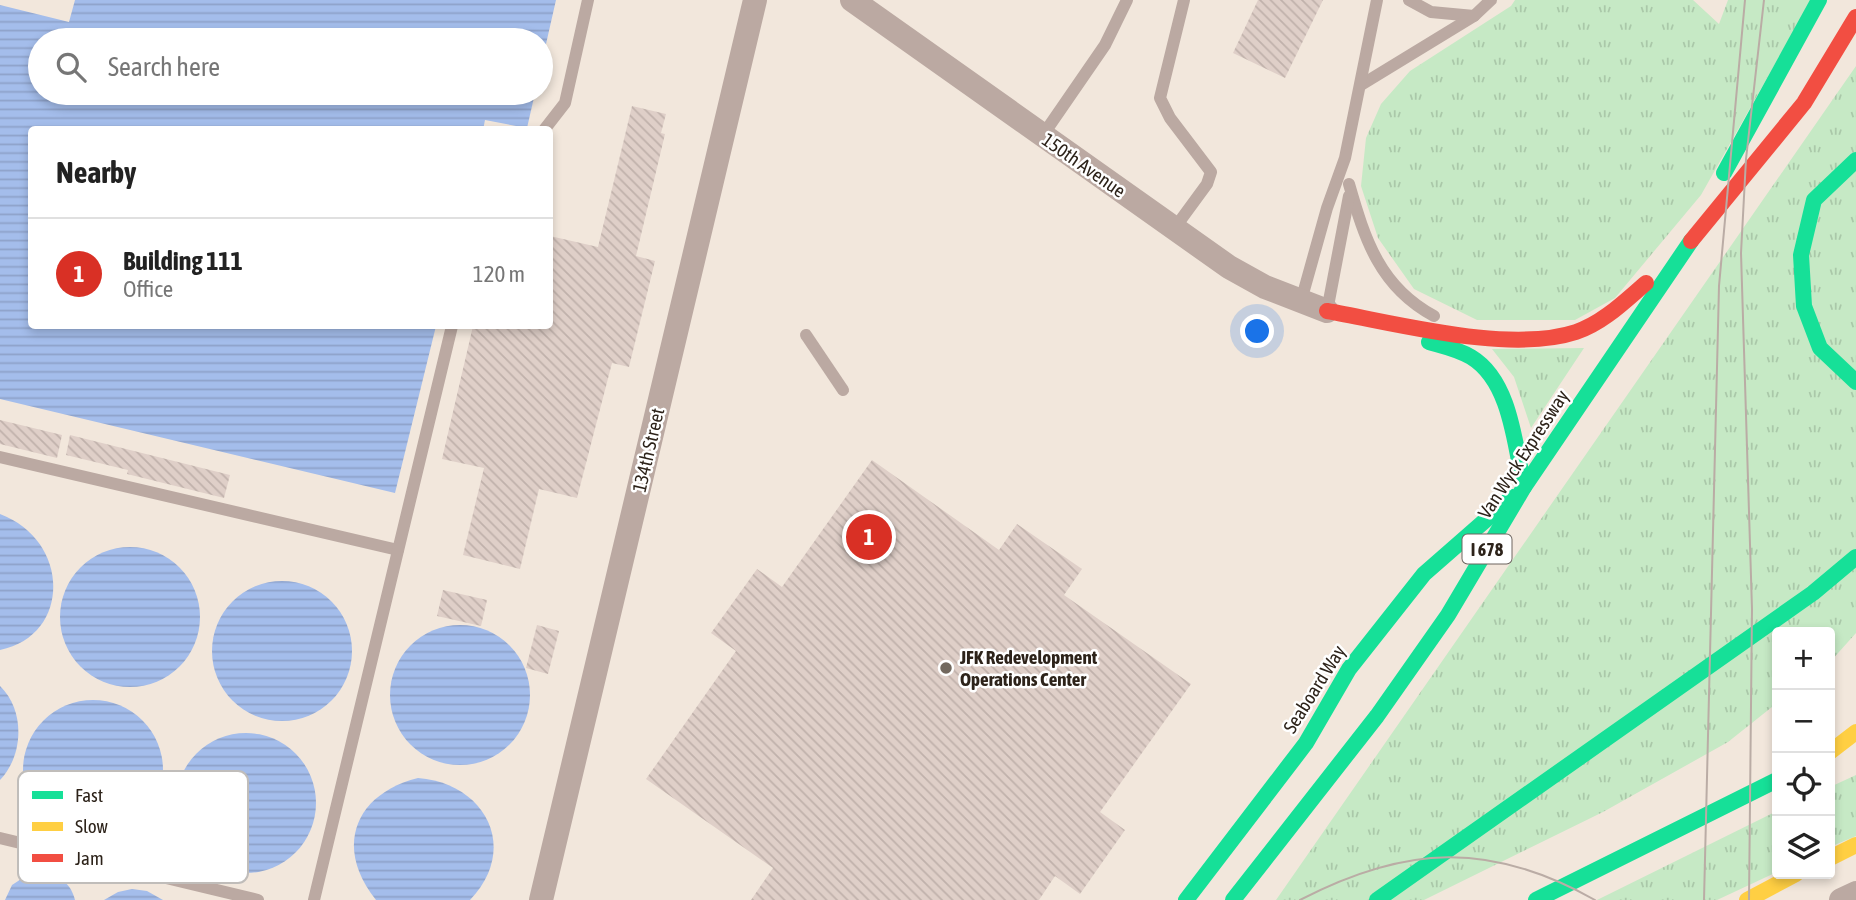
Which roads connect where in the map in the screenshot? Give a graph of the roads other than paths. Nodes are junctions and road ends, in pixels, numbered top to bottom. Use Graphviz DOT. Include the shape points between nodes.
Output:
graph roads {
  1 [pos="588,0"];
  2 [pos="755,0"];
  3 [pos="852,0"];
  4 [pos="1127,0"];
  5 [pos="1184,0"];
  6 [pos="1377,0"];
  7 [pos="1409,0"];
  8 [pos="1491,0"];
  9 [pos="1819,0"];
  10 [pos="1474,16"];
  11 [pos="1856,17"];
  12 [pos="1362,85"];
  13 [pos="547,126"];
  14 [pos="1042,135"];
  15 [pos="1345,158"];
  16 [pos="1856,159"];
  17 [pos="1349,184"];
  18 [pos="1174,229"];
  19 [pos="1681,253"];
  20 [pos="1301,301"];
  21 [pos="1327,311"];
  22 [pos="451,329"];
  23 [pos="1469,333"];
  24 [pos="806,335"];
  25 [pos="1856,382"];
  26 [pos="843,390"];
  27 [pos="0,457"];
  28 [pos="1524,486"];
  29 [pos="398,550"];
  30 [pos="1856,557"];
  31 [pos="1856,732"];
  32 [pos="1856,744"];
  33 [pos="1835,749"];
  34 [pos="1835,751"];
  35 [pos="1772,782"];
  36 [pos="0,838"];
  37 [pos="18,842"];
  38 [pos="1856,845"];
  39 [pos="1835,856"];
  40 [pos="1787,879"];
  41 [pos="187,883"];
  42 [pos="1856,893"];
  43 [pos="258,900"];
  44 [pos="314,900"];
  45 [pos="541,900"];
  46 [pos="1186,900"];
  47 [pos="1233,900"];
  48 [pos="1377,900"];
  49 [pos="1536,900"];
  50 [pos="1747,900"];
  51 [pos="1842,900"];
  1 -- 13 [label="lane" via="565,103"];
  2 -- 45 [label="street, 134th Street"];
  3 -- 14 [label="street, 150th Avenue"];
  4 -- 14 [label="lane" via="1105,45"];
  5 -- 18 [label="lane" via="1160,98 1212,172"];
  6 -- 12 [label="lane"];
  7 -- 10 [label="lane" via="1431,12"];
  8 -- 10 [label="lane"];
  9 -- 19 [label="main road"];
  10 -- 12 [label="lane"];
  11 -- 19 [label="main road, Van Wyck Expressway / I 678" via="1804,103"];
  12 -- 15 [label="lane"];
  14 -- 18 [label="street, 150th Avenue"];
  15 -- 17 [label="lane"];
  15 -- 20 [label="lane"];
  16 -- 25 [label="main road" via="1814,200 1801,255 1804,306 1820,348"];
  17 -- 21 [label="lane"];
  17 -- 23 [label="lane" via="1365,239 1385,277 1418,307"];
  18 -- 20 [label="street, 150th Avenue" via="1245,277"];
  19 -- 23 [label="main road" via="1609,314 1578,331 1544,339"];
  19 -- 28 [label="main road, Van Wyck Expressway / I 678"];
  20 -- 21 [label="street, 150th Avenue"];
  21 -- 23 [label="main road"];
  21 -- 28 [label="main road" via="1475,359 1499,392"];
  22 -- 29 [label="lane"];
  24 -- 26 [label="lane"];
  27 -- 29 [label="lane"];
  28 -- 46 [label="main road, Seaboard Way" via="1424,574 1349,669 1306,743"];
  28 -- 47 [label="main road, Van Wyck Expressway / I 678" via="1448,615 1377,716"];
  29 -- 44 [label="lane"];
  30 -- 48 [label="main road" via="1791,609"];
  31 -- 33 [label="main road"];
  32 -- 34 [label="main road"];
  35 -- 49 [label="main road"];
  36 -- 37 [label="lane"];
  38 -- 39 [label="main road"];
  40 -- 50 [label="main road"];
  41 -- 43 [label="lane"];
  42 -- 51 [label="street"];
}
